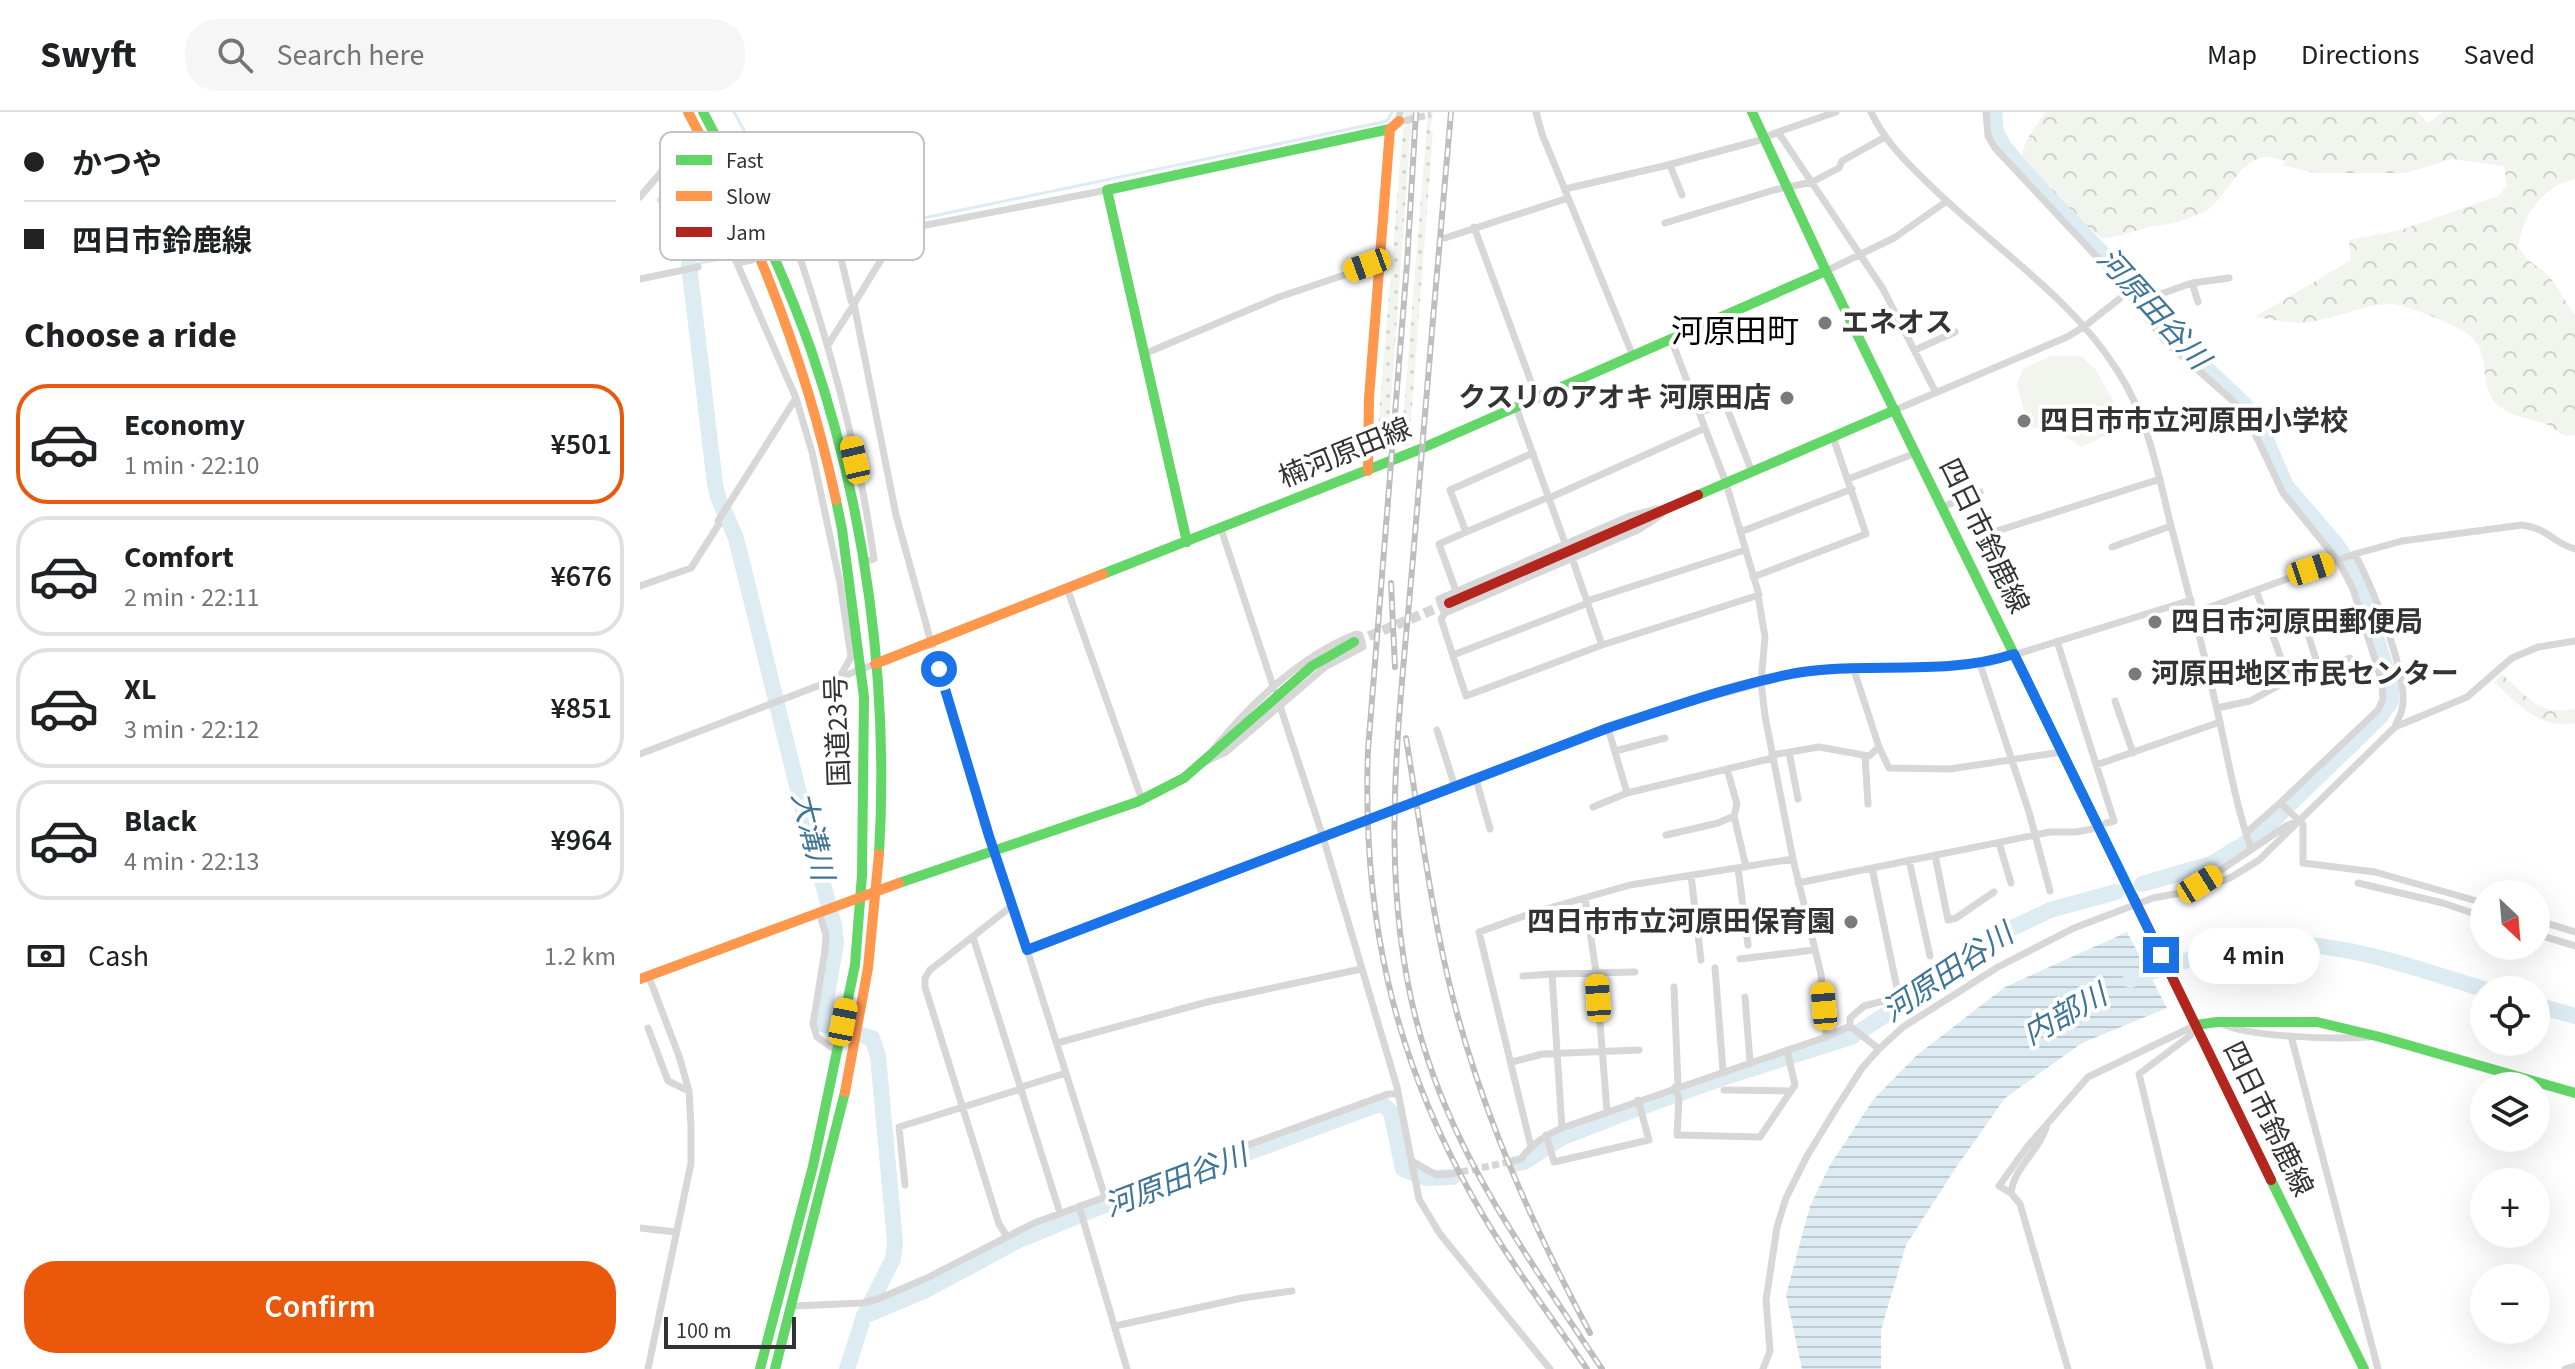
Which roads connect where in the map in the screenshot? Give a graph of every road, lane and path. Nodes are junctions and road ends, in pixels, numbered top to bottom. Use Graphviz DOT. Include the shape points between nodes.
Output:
graph roads {
  1 [pos="688,112"];
  2 [pos="703,112"];
  3 [pos="1536,112"];
  4 [pos="1752,112"];
  5 [pos="1836,112"];
  6 [pos="1871,112"];
  7 [pos="1986,112"];
  8 [pos="1402,118"];
  9 [pos="1390,129"];
  10 [pos="698,132"];
  11 [pos="713,132"];
  12 [pos="1778,132"];
  13 [pos="1885,137"];
  14 [pos="1763,138"];
  15 [pos="1670,165"];
  16 [pos="660,175"];
  17 [pos="1812,182"];
  18 [pos="1787,188"];
  19 [pos="1565,189"];
  20 [pos="1107,190"];
  21 [pos="1682,195"];
  22 [pos="640,197"];
  23 [pos="1568,198"];
  24 [pos="1947,201"];
  25 [pos="1665,223"];
  26 [pos="924,227"];
  27 [pos="1474,227"];
  28 [pos="1445,238"];
  29 [pos="1861,254"];
  30 [pos="752,260"];
  31 [pos="760,260"];
  32 [pos="773,260"];
  33 [pos="800,260"];
  34 [pos="841,260"];
  35 [pos="881,260"];
  36 [pos="736,262"];
  37 [pos="1380,263"];
  38 [pos="696,267"];
  39 [pos="1826,271"];
  40 [pos="2229,278"];
  41 [pos="640,279"];
  42 [pos="2192,283"];
  43 [pos="2128,292"];
  44 [pos="2152,297"];
  45 [pos="2198,302"];
  46 [pos="854,304"];
  47 [pos="2085,326"];
  48 [pos="1955,332"];
  49 [pos="1671,339"];
  50 [pos="828,345"];
  51 [pos="1915,350"];
  52 [pos="1144,354"];
  53 [pos="1633,356"];
  54 [pos="1936,393"];
  55 [pos="796,398"];
  56 [pos="1537,398"];
  57 [pos="1516,407"];
  58 [pos="1895,410"];
  59 [pos="1699,413"];
  60 [pos="1705,428"];
  61 [pos="1833,437"];
  62 [pos="1533,453"];
  63 [pos="1916,453"];
  64 [pos="1368,471"];
  65 [pos="1752,472"];
  66 [pos="1848,479"];
  67 [pos="2160,479"];
  68 [pos="1726,483"];
  69 [pos="1852,489"];
  70 [pos="1980,492"];
  71 [pos="1549,498"];
  72 [pos="1674,507"];
  73 [pos="1942,507"];
  74 [pos="2171,526"];
  75 [pos="1221,529"];
  76 [pos="1997,531"];
  77 [pos="1466,532"];
  78 [pos="1740,532"];
  79 [pos="1187,542"];
  80 [pos="1565,543"];
  81 [pos="2112,547"];
  82 [pos="2575,549"];
  83 [pos="1745,550"];
  84 [pos="2353,554"];
  85 [pos="1572,558"];
  86 [pos="2340,561"];
  87 [pos="862,562"];
  88 [pos="1753,577"];
  89 [pos="640,586"];
  90 [pos="1067,588"];
  91 [pos="2256,590"];
  92 [pos="1456,591"];
  93 [pos="1758,595"];
  94 [pos="2191,600"];
  95 [pos="1588,602"];
  96 [pos="1447,608"];
  97 [pos="2301,612"];
  98 [pos="2194,613"];
  99 [pos="2057,641"];
  100 [pos="2575,641"];
  101 [pos="931,642"];
  102 [pos="1354,642"];
  103 [pos="1602,645"];
  104 [pos="2014,654"];
  105 [pos="1453,655"];
  106 [pos="2350,658"];
  107 [pos="875,664"];
  108 [pos="1980,664"];
  109 [pos="861,669"];
  110 [pos="2319,669"];
  111 [pos="1854,670"];
  112 [pos="839,678"];
  113 [pos="2289,680"];
  114 [pos="1761,682"];
  115 [pos="1274,689"];
  116 [pos="2115,701"];
  117 [pos="1280,706"];
  118 [pos="2217,708"];
  119 [pos="2220,722"];
  120 [pos="2395,727"];
  121 [pos="1608,728"];
  122 [pos="1437,730"];
  123 [pos="1665,738"];
  124 [pos="1879,747"];
  125 [pos="1615,751"];
  126 [pos="1789,752"];
  127 [pos="2062,752"];
  128 [pos="2133,753"];
  129 [pos="640,754"];
  130 [pos="1773,756"];
  131 [pos="1865,756"];
  132 [pos="2013,762"];
  133 [pos="1203,763"];
  134 [pos="2096,765"];
  135 [pos="1727,769"];
  136 [pos="1476,779"];
  137 [pos="1455,787"];
  138 [pos="1627,793"];
  139 [pos="1798,799"];
  140 [pos="1142,800"];
  141 [pos="1868,804"];
  142 [pos="2280,804"];
  143 [pos="1593,807"];
  144 [pos="1734,816"];
  145 [pos="2297,821"];
  146 [pos="2106,823"];
  147 [pos="1490,829"];
  148 [pos="2092,829"];
  149 [pos="2246,834"];
  150 [pos="1666,835"];
  151 [pos="2036,835"];
  152 [pos="1323,837"];
  153 [pos="1999,843"];
  154 [pos="2251,847"];
  155 [pos="994,851"];
  156 [pos="1935,855"];
  157 [pos="1793,859"];
  158 [pos="1909,860"];
  159 [pos="1742,868"];
  160 [pos="1872,868"];
  161 [pos="1691,875"];
  162 [pos="1798,883"];
  163 [pos="2011,883"];
  164 [pos="2358,883"];
  165 [pos="2197,890"];
  166 [pos="875,891"];
  167 [pos="2050,891"];
  168 [pos="1994,892"];
  169 [pos="861,897"];
  170 [pos="1585,898"];
  171 [pos="2470,899"];
  172 [pos="1013,905"];
  173 [pos="2137,907"];
  174 [pos="821,911"];
  175 [pos="2470,912"];
  176 [pos="2550,924"];
  177 [pos="2575,932"];
  178 [pos="973,937"];
  179 [pos="2550,938"];
  180 [pos="1748,945"];
  181 [pos="2575,946"];
  182 [pos="1027,950"];
  183 [pos="1814,950"];
  184 [pos="1930,956"];
  185 [pos="1740,959"];
  186 [pos="1701,960"];
  187 [pos="1715,968"];
  188 [pos="1361,969"];
  189 [pos="1596,972"];
  190 [pos="1635,972"];
  191 [pos="1552,974"];
  192 [pos="1523,976"];
  193 [pos="644,978"];
  194 [pos="1674,987"];
  195 [pos="1745,997"];
  196 [pos="2217,1022"];
  197 [pos="2196,1025"];
  198 [pos="648,1028"];
  199 [pos="1853,1028"];
  200 [pos="2291,1036"];
  201 [pos="1826,1037"];
  202 [pos="2380,1037"];
  203 [pos="1057,1043"];
  204 [pos="1879,1049"];
  205 [pos="1639,1050"];
  206 [pos="1602,1051"];
  207 [pos="837,1052"];
  208 [pos="1557,1052"];
  209 [pos="1788,1052"];
  210 [pos="1512,1062"];
  211 [pos="1750,1062"];
  212 [pos="1723,1071"];
  213 [pos="1066,1073"];
  214 [pos="1021,1088"];
  215 [pos="1724,1090"];
  216 [pos="689,1091"];
  217 [pos="1677,1091"];
  218 [pos="1791,1091"];
  219 [pos="2575,1093"];
  220 [pos="1397,1094"];
  221 [pos="1640,1105"];
  222 [pos="962,1106"];
  223 [pos="1607,1111"];
  224 [pos="2047,1126"];
  225 [pos="1562,1128"];
  226 [pos="1548,1141"];
  227 [pos="1531,1147"];
  228 [pos="1514,1161"];
  229 [pos="1412,1164"];
  230 [pos="1451,1174"];
  231 [pos="905,1185"];
  232 [pos="2011,1193"];
  233 [pos="1105,1197"];
  234 [pos="1081,1212"];
  235 [pos="1060,1213"];
  236 [pos="640,1228"];
  237 [pos="676,1232"];
  238 [pos="1006,1235"];
  239 [pos="1292,1291"];
  240 [pos="791,1307"];
  241 [pos="1115,1326"];
  242 [pos="2575,1366"];
  243 [pos="648,1369"];
  244 [pos="760,1369"];
  245 [pos="775,1369"];
  246 [pos="1127,1369"];
  247 [pos="1550,1369"];
  248 [pos="1763,1369"];
  249 [pos="2068,1369"];
  250 [pos="2210,1369"];
  251 [pos="2364,1369"];
  252 [pos="2378,1369"];
  253 [pos="2565,1369"];
  1 -- 10 [label="main road, 国道23号"];
  2 -- 11 [label="main road, 国道23号"];
  3 -- 19 [label="street"];
  4 -- 14 [label="main road, 四日市鈴鹿線"];
  5 -- 12 [label="street"];
  6 -- 13 [label="street"];
  7 -- 43 [label="street" via="1995,148"];
  8 -- 9 [label="main road"];
  9 -- 20 [label="main road"];
  9 -- 37 [label="main road"];
  12 -- 14 [label="street"];
  12 -- 17 [label="street"];
  13 -- 17 [label="street"];
  13 -- 24 [label="street"];
  14 -- 15 [label="street"];
  14 -- 18 [label="main road, 四日市鈴鹿線"];
  15 -- 19 [label="street"];
  15 -- 21 [label="street"];
  16 -- 22 [label="street"];
  17 -- 18 [label="street"];
  17 -- 29 [label="street"];
  18 -- 25 [label="street"];
  18 -- 39 [label="main road, 四日市鈴鹿線"];
  19 -- 23 [label="street"];
  20 -- 26 [label="street"];
  20 -- 52 [label="main road"];
  23 -- 27 [label="street"];
  23 -- 53 [label="street"];
  24 -- 29 [label="street"];
  24 -- 47 [label="street"];
  27 -- 28 [label="street"];
  27 -- 56 [label="street"];
  29 -- 39 [label="street"];
  29 -- 51 [label="street"];
  30 -- 36 [label="street"];
  31 -- 109 [label="main road, 国道23号" via="810,397 837,503"];
  32 -- 87 [label="main road, 国道23号" via="803,330 838,441"];
  33 -- 50 [label="street"];
  34 -- 46 [label="street"];
  35 -- 46 [label="street"];
  36 -- 55 [label="street"];
  37 -- 52 [label="street" via="1279,297"];
  37 -- 64 [label="main road"];
  38 -- 41 [label="street"];
  39 -- 49 [label="main road, 楠河原田線"];
  39 -- 58 [label="main road, 四日市鈴鹿線"];
  40 -- 42 [label="street"];
  42 -- 44 [label="street"];
  42 -- 45 [label="street"];
  43 -- 47 [label="street"];
  43 -- 86 [label="street" via="2166,342 2244,414 2283,493"];
  46 -- 50 [label="street"];
  46 -- 101 [label="street" via="896,515"];
  47 -- 54 [label="street"];
  47 -- 67 [label="street" via="2134,398"];
  48 -- 51 [label="street"];
  49 -- 53 [label="main road, 楠河原田線"];
  49 -- 59 [label="street"];
  50 -- 87 [label="street" via="873,552 874,559"];
  51 -- 54 [label="street"];
  52 -- 79 [label="main road"];
  53 -- 56 [label="main road, 楠河原田線"];
  54 -- 58 [label="street"];
  55 -- 89 [label="street" via="691,568"];
  55 -- 112 [label="street" via="840,583 851,657"];
  56 -- 57 [label="main road, 楠河原田線"];
  57 -- 62 [label="street"];
  57 -- 64 [label="main road, 楠河原田線"];
  58 -- 61 [label="main road"];
  58 -- 63 [label="main road, 四日市鈴鹿線"];
  59 -- 60 [label="street"];
  59 -- 65 [label="street" via="1725,403"];
  60 -- 68 [label="street"];
  60 -- 71 [label="street"];
  61 -- 65 [label="main road"];
  61 -- 66 [label="street"];
  62 -- 71 [label="street"];
  62 -- 77 [label="street" via="1450,490"];
  63 -- 66 [label="street"];
  63 -- 73 [label="main road, 四日市鈴鹿線"];
  64 -- 75 [label="main road, 楠河原田線"];
  65 -- 68 [label="main road"];
  66 -- 69 [label="street"];
  67 -- 74 [label="street"];
  67 -- 76 [label="street"];
  68 -- 72 [label="main road"];
  68 -- 78 [label="street"];
  69 -- 78 [label="street"];
  69 -- 88 [label="street" via="1866,534"];
  70 -- 73 [label="street"];
  71 -- 77 [label="street"];
  71 -- 80 [label="street"];
  72 -- 80 [label="street" via="1630,516"];
  72 -- 85 [label="street" via="1638,530"];
  72 -- 96 [label="main road"];
  73 -- 104 [label="main road, 四日市鈴鹿線"];
  74 -- 81 [label="street"];
  74 -- 94 [label="street"];
  75 -- 79 [label="main road, 楠河原田線"];
  75 -- 115 [label="street"];
  77 -- 92 [label="street" via="1439,544"];
  78 -- 83 [label="street"];
  79 -- 90 [label="main road, 楠河原田線"];
  80 -- 92 [label="street"];
  82 -- 84 [label="street" via="2539,527 2522,525 2402,541"];
  83 -- 88 [label="street"];
  83 -- 95 [label="street"];
  84 -- 86 [label="street"];
  84 -- 120 [label="street" via="2371,584 2403,686 2403,709"];
  85 -- 95 [label="street"];
  85 -- 96 [label="street"];
  86 -- 91 [label="street"];
  86 -- 142 [label="street" via="2365,626 2383,699 2378,710"];
  87 -- 107 [label="main road, 国道23号"];
  88 -- 93 [label="street"];
  90 -- 101 [label="main road, 楠河原田線"];
  90 -- 140 [label="street"];
  91 -- 98 [label="street"];
  91 -- 113 [label="street"];
  92 -- 96 [label="street" via="1439,599"];
  93 -- 103 [label="street"];
  93 -- 114 [label="street" via="1765,637"];
  94 -- 98 [label="street"];
  94 -- 99 [label="street"];
  95 -- 103 [label="street"];
  95 -- 105 [label="street"];
  96 -- 105 [label="street" via="1441,619"];
  97 -- 110 [label="street"];
  98 -- 118 [label="street"];
  99 -- 104 [label="street"];
  99 -- 134 [label="street"];
  100 -- 120 [label="street" via="2512,658 2467,697"];
  101 -- 107 [label="main road, 楠河原田線"];
  101 -- 155 [label="street"];
  102 -- 133 [label="main road" via="1312,666"];
  103 -- 105 [label="street" via="1466,696"];
  104 -- 108 [label="street"];
  104 -- 127 [label="main road, 四日市鈴鹿線"];
  106 -- 110 [label="street"];
  107 -- 109 [label="street"];
  107 -- 166 [label="main road, 国道23号" via="881,775"];
  108 -- 111 [label="street"];
  108 -- 132 [label="street"];
  109 -- 112 [label="street"];
  109 -- 169 [label="main road, 国道23号" via="866,738"];
  110 -- 113 [label="street"];
  111 -- 114 [label="street" via="1798,673"];
  111 -- 124 [label="street"];
  112 -- 129 [label="street"];
  113 -- 118 [label="street" via="2250,701"];
  114 -- 121 [label="street"];
  114 -- 130 [label="street"];
  115 -- 117 [label="street" via="1333,644 1360,635 1363,647 1325,667"];
  115 -- 133 [label="street" via="1228,730"];
  116 -- 128 [label="street"];
  117 -- 133 [label="street" via="1226,752"];
  117 -- 152 [label="street"];
  118 -- 119 [label="street"];
  119 -- 128 [label="street"];
  119 -- 149 [label="street"];
  120 -- 145 [label="street"];
  121 -- 125 [label="street"];
  121 -- 136 [label="street"];
  122 -- 137 [label="street"];
  123 -- 125 [label="street"];
  124 -- 131 [label="street"];
  124 -- 132 [label="street" via="1889,768"];
  125 -- 138 [label="street"];
  126 -- 130 [label="street"];
  126 -- 131 [label="street" via="1819,747"];
  126 -- 139 [label="street"];
  127 -- 132 [label="street"];
  127 -- 173 [label="main road, 四日市鈴鹿線"];
  128 -- 134 [label="street"];
  130 -- 135 [label="street"];
  130 -- 157 [label="street"];
  131 -- 141 [label="street"];
  132 -- 151 [label="street"];
  133 -- 140 [label="main road"];
  134 -- 146 [label="street" via="2114,821"];
  135 -- 138 [label="street"];
  135 -- 144 [label="street" via="1737,804"];
  136 -- 137 [label="street"];
  136 -- 147 [label="street"];
  137 -- 152 [label="street"];
  138 -- 143 [label="street"];
  140 -- 155 [label="main road"];
  142 -- 145 [label="street"];
  142 -- 149 [label="street"];
  144 -- 150 [label="street"];
  144 -- 159 [label="street"];
  145 -- 154 [label="street"];
  145 -- 165 [label="street" via="2257,862"];
  145 -- 171 [label="street" via="2303,824 2303,863 2375,872"];
  148 -- 151 [label="street"];
  149 -- 154 [label="street"];
  151 -- 153 [label="street"];
  151 -- 167 [label="street"];
  152 -- 182 [label="street"];
  152 -- 188 [label="street"];
  153 -- 156 [label="street"];
  153 -- 163 [label="street"];
  154 -- 165 [label="street"];
  155 -- 166 [label="main road"];
  155 -- 172 [label="street"];
  156 -- 158 [label="street"];
  156 -- 168 [label="street" via="1948,920"];
  157 -- 159 [label="street"];
  157 -- 162 [label="street"];
  158 -- 160 [label="street"];
  158 -- 184 [label="street"];
  159 -- 161 [label="street"];
  159 -- 180 [label="street"];
  160 -- 162 [label="street"];
  160 -- 199 [label="street" via="1898,992 1864,1006 1850,1018"];
  161 -- 170 [label="street"];
  161 -- 186 [label="street"];
  162 -- 183 [label="street"];
  164 -- 175 [label="street"];
  165 -- 173 [label="street"];
  166 -- 169 [label="main road"];
  166 -- 240 [label="main road, 国道23号" via="868,968 847,1083"];
  169 -- 174 [label="main road"];
  169 -- 207 [label="main road, 国道23号" via="855,965"];
  170 -- 189 [label="street"];
  170 -- 210 [label="street" via="1479,932"];
  172 -- 178 [label="street"];
  172 -- 182 [label="street"];
  173 -- 197 [label="main road, 四日市鈴鹿線"];
  173 -- 204 [label="street" via="2074,928 1998,967 1903,1027"];
  174 -- 193 [label="main road"];
  174 -- 207 [label="street" via="825,950 813,1024 817,1037"];
  176 -- 177 [label="street"];
  178 -- 214 [label="street"];
  178 -- 222 [label="street" via="925,978"];
  179 -- 181 [label="street"];
  182 -- 203 [label="street"];
  183 -- 185 [label="street"];
  183 -- 201 [label="street"];
  187 -- 212 [label="street"];
  188 -- 203 [label="street" via="1207,1002"];
  188 -- 220 [label="street"];
  189 -- 190 [label="street"];
  189 -- 191 [label="street"];
  189 -- 206 [label="street"];
  191 -- 192 [label="street"];
  191 -- 208 [label="street"];
  193 -- 216 [label="street"];
  194 -- 217 [label="street"];
  195 -- 211 [label="street"];
  196 -- 197 [label="main road"];
  196 -- 200 [label="street"];
  196 -- 202 [label="main road" via="2317,1022"];
  197 -- 224 [label="street" via="2088,1077"];
  197 -- 250 [label="street" via="2191,1035 2139,1074"];
  197 -- 251 [label="main road, 四日市鈴鹿線"];
  198 -- 216 [label="street" via="668,1081"];
  199 -- 201 [label="street"];
  199 -- 204 [label="street"];
  200 -- 202 [label="street"];
  200 -- 252 [label="street"];
  201 -- 209 [label="street"];
  202 -- 219 [label="main road"];
  203 -- 213 [label="street"];
  204 -- 248 [label="street" via="1837,1107 1786,1198 1766,1300 1770,1351"];
  205 -- 206 [label="street"];
  206 -- 208 [label="street"];
  206 -- 223 [label="street"];
  207 -- 244 [label="main road, 国道23号"];
  208 -- 210 [label="street"];
  208 -- 225 [label="street"];
  209 -- 211 [label="street"];
  209 -- 218 [label="street" via="1795,1085"];
  210 -- 227 [label="street"];
  211 -- 212 [label="street"];
  212 -- 217 [label="street"];
  213 -- 214 [label="street"];
  213 -- 233 [label="street"];
  214 -- 222 [label="street"];
  214 -- 235 [label="street"];
  215 -- 218 [label="street"];
  216 -- 237 [label="street" via="691,1163"];
  217 -- 218 [label="street" via="1677,1135 1760,1137"];
  217 -- 221 [label="street"];
  220 -- 229 [label="street"];
  220 -- 233 [label="street"];
  221 -- 223 [label="street"];
  221 -- 226 [label="street" via="1649,1140 1554,1162"];
  222 -- 231 [label="street" via="899,1127"];
  222 -- 238 [label="street"];
  223 -- 225 [label="street"];
  224 -- 232 [label="street" via="2017,1171"];
  224 -- 232 [label="street" via="1999,1186"];
  225 -- 226 [label="street"];
  226 -- 227 [label="street"];
  227 -- 228 [label="street"];
  229 -- 230 [label="street" via="1436,1175"];
  229 -- 247 [label="street" via="1419,1199 1440,1234"];
  232 -- 249 [label="street" via="2020,1204"];
  233 -- 234 [label="street"];
  234 -- 235 [label="street"];
  234 -- 241 [label="street"];
  235 -- 238 [label="street"];
  236 -- 237 [label="street"];
  237 -- 243 [label="street"];
  238 -- 240 [label="street" via="878,1299"];
  239 -- 241 [label="street"];
  240 -- 245 [label="main road, 国道23号"];
  241 -- 246 [label="street"];
  242 -- 253 [label="street"];
}
